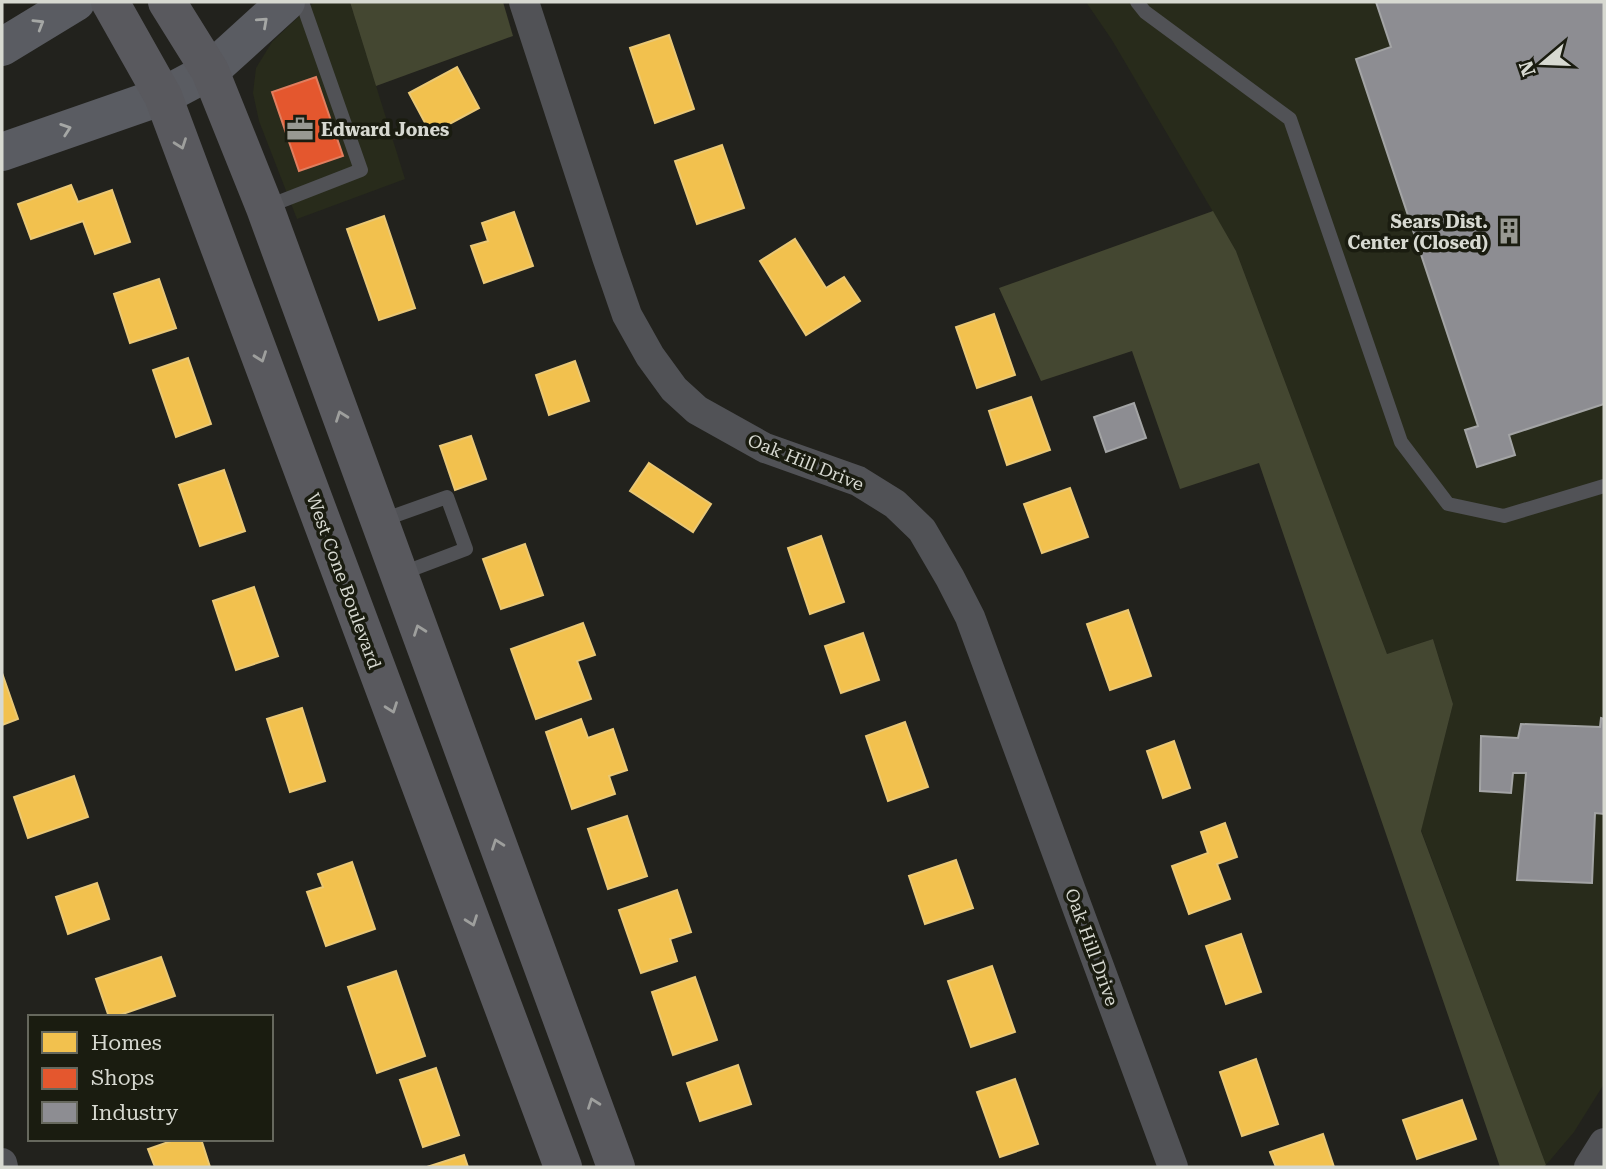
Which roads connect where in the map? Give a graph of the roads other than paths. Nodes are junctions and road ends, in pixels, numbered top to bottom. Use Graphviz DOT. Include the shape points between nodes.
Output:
graph roads {
  1 [pos="76,2"];
  2 [pos="286,2"];
  3 [pos="302,2"];
  4 [pos="524,2"];
  5 [pos="1143,5"];
  6 [pos="115,9"];
  7 [pos="173,11"];
  8 [pos="2,47"];
  9 [pos="210,71"];
  10 [pos="163,96"];
  11 [pos="2,152"];
  12 [pos="265,208"];
  13 [pos="1604,486"];
  14 [pos="379,521"];
  15 [pos="398,574"];
  16 [pos="1604,1143"];
  17 [pos="564,1167"];
  18 [pos="616,1167"];
  19 [pos="1173,1167"];
  20 [pos="1589,1167"];
  8 -- 1 [label="main road, one-way"];
  9 -- 2 [label="main road, one-way"];
  3 -- 12 [label="lane" via="361,170"];
  4 -- 19 [label="street, Oak Hill Drive" via="627,315 674,389 697,410 755,443 858,481 895,504 922,530 950,578 970,617"];
  5 -- 13 [label="lane" via="1290,119 1401,442 1448,504 1504,516"];
  6 -- 10 [label="main road, West Cone Boulevard"];
  7 -- 9 [label="main road"];
  9 -- 10 [label="main road"];
  9 -- 12 [label="main road"];
  11 -- 10 [label="main road, one-way"];
  10 -- 17 [label="main road, West Cone Boulevard, one-way"];
  14 -- 12 [label="main road, one-way"];
  14 -- 15 [label="main road"];
  14 -- 15 [label="lane" via="447,497 466,549"];
  18 -- 15 [label="main road, one-way"];
  16 -- 20 [label="street"];
}
